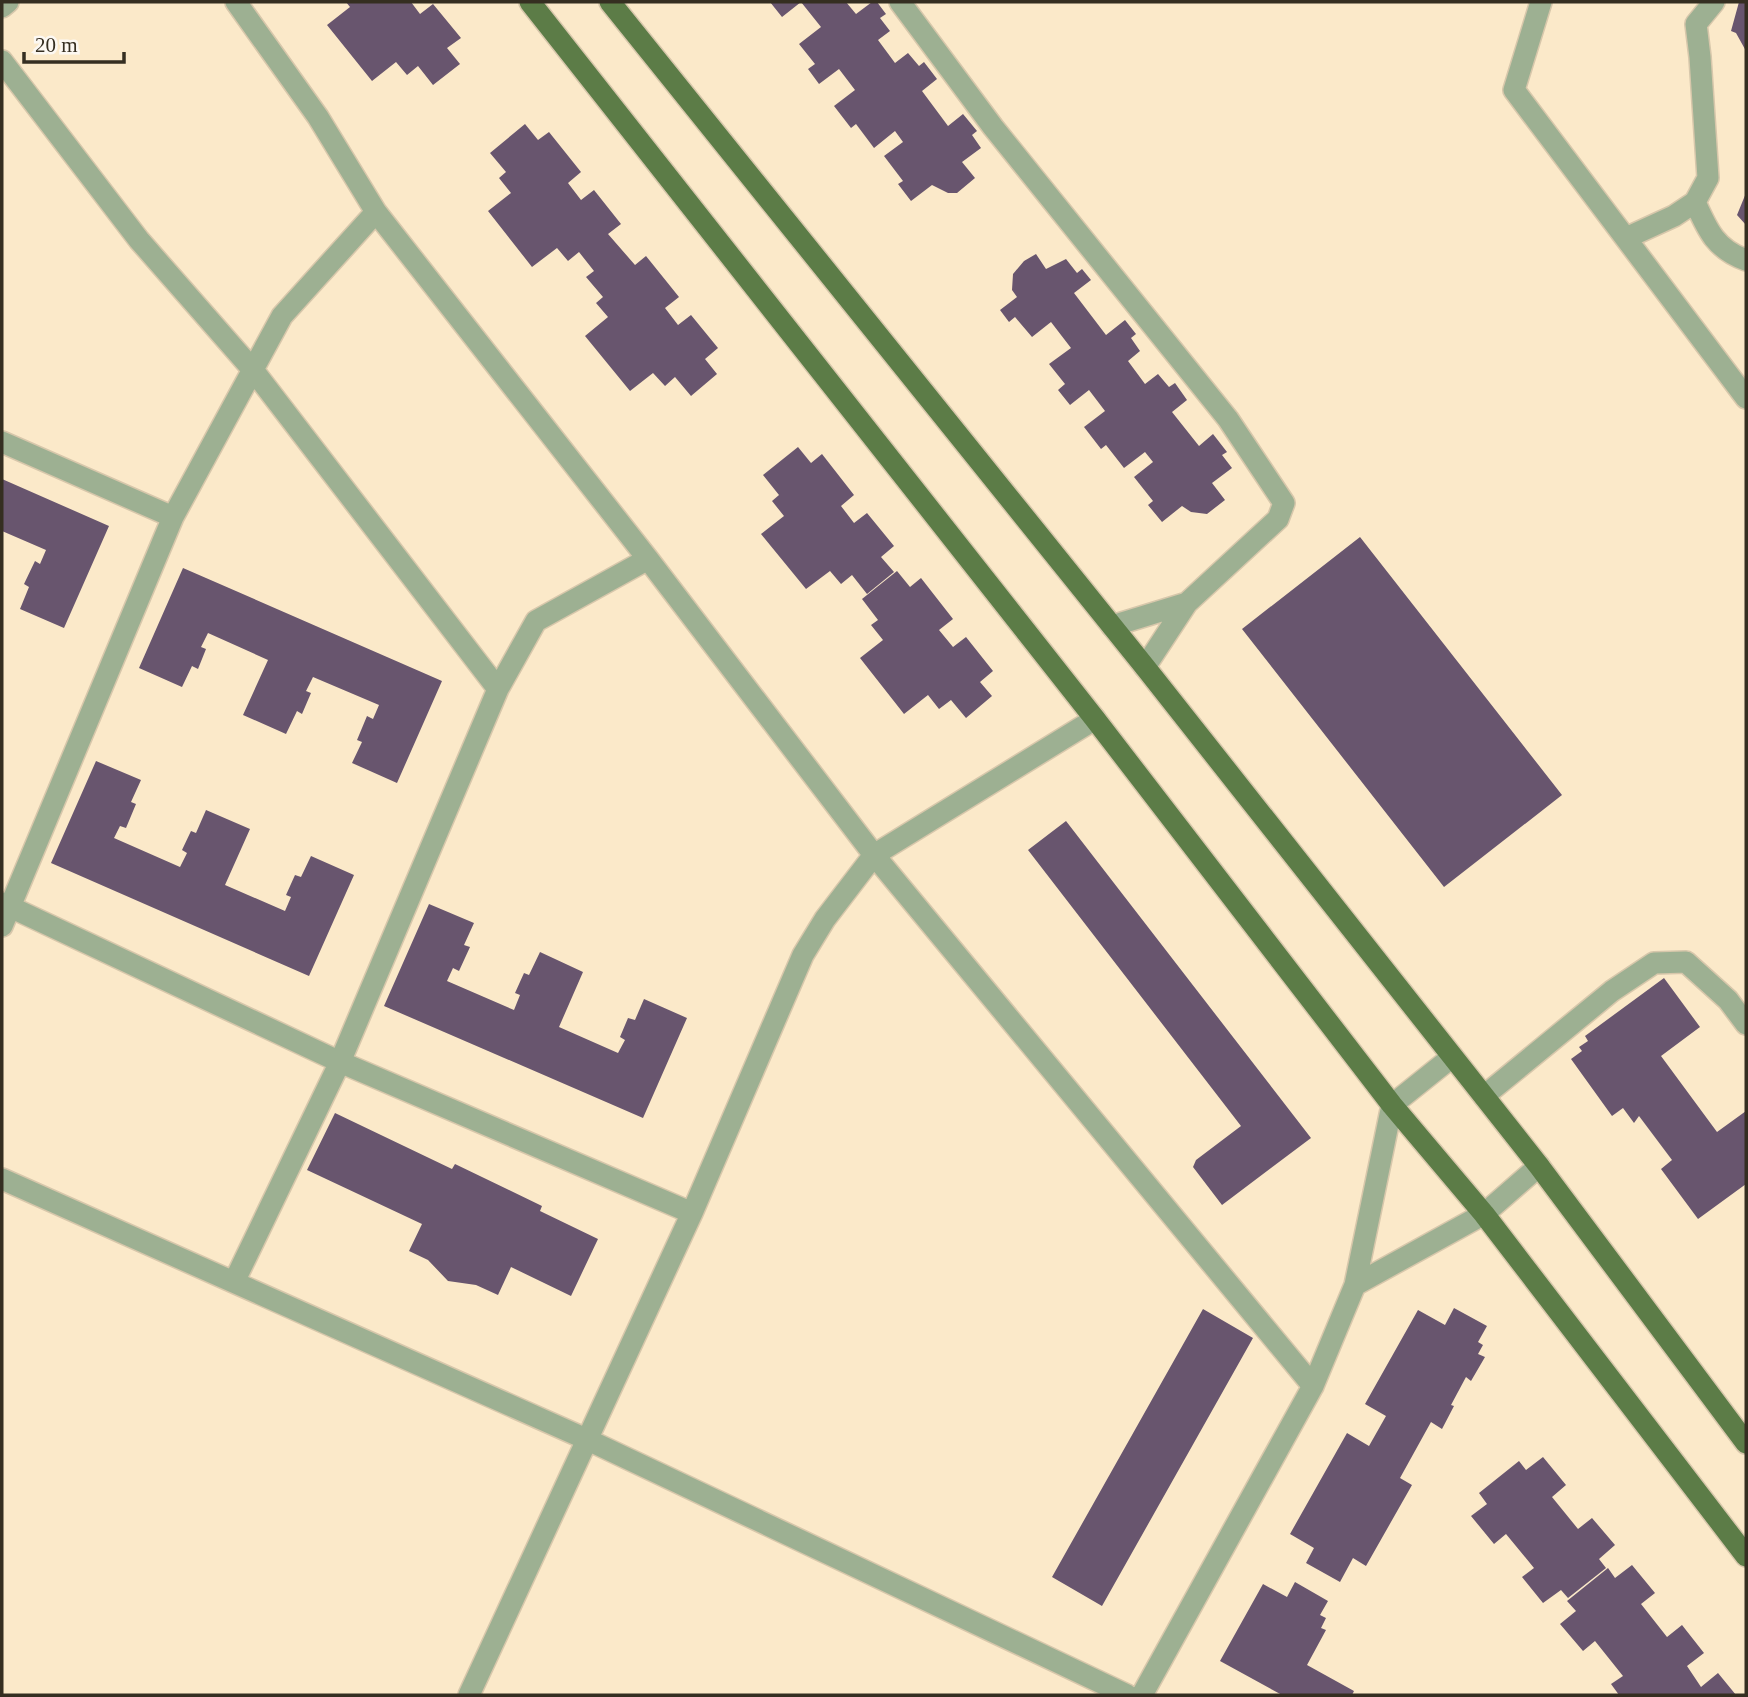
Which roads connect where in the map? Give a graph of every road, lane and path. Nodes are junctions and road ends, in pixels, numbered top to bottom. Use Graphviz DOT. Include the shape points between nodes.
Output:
graph roads {
  1 [pos="8,2"];
  2 [pos="236,2"];
  3 [pos="530,2"];
  4 [pos="610,2"];
  5 [pos="900,2"];
  6 [pos="1541,2"];
  7 [pos="1714,2"];
  8 [pos="2,7"];
  9 [pos="2,61"];
  10 [pos="1695,202"];
  11 [pos="376,212"];
  12 [pos="1626,238"];
  13 [pos="1746,260"];
  14 [pos="253,370"];
  15 [pos="1746,398"];
  16 [pos="2,442"];
  17 [pos="173,517"];
  18 [pos="648,559"];
  19 [pos="1187,603"];
  20 [pos="1112,626"];
  21 [pos="1145,667"];
  22 [pos="498,689"];
  23 [pos="1095,719"];
  24 [pos="874,855"];
  25 [pos="6,905"];
  26 [pos="2,926"];
  27 [pos="1746,1024"];
  28 [pos="1452,1057"];
  29 [pos="340,1062"];
  30 [pos="1484,1096"];
  31 [pos="1392,1105"];
  32 [pos="1539,1166"];
  33 [pos="2,1179"];
  34 [pos="692,1213"];
  35 [pos="1484,1214"];
  36 [pos="234,1282"];
  37 [pos="1355,1285"];
  38 [pos="1313,1386"];
  39 [pos="586,1439"];
  40 [pos="1746,1443"];
  41 [pos="1746,1556"];
  42 [pos="469,1695"];
  43 [pos="1127,1695"];
  44 [pos="1142,1695"];
  1 -- 8 [label="street"];
  2 -- 11 [label="street" via="318,117"];
  3 -- 23 [label="main road"];
  4 -- 20 [label="main road"];
  5 -- 19 [label="street" via="993,127 1228,419 1284,503 1278,519"];
  6 -- 12 [label="street" via="1514,90"];
  7 -- 10 [label="street" via="1696,24 1708,178"];
  9 -- 14 [label="street" via="139,240"];
  10 -- 12 [label="street"];
  10 -- 13 [label="street" via="1710,236"];
  11 -- 14 [label="street" via="282,316"];
  11 -- 18 [label="street"];
  12 -- 15 [label="street"];
  14 -- 17 [label="street"];
  14 -- 22 [label="street"];
  16 -- 17 [label="street"];
  17 -- 25 [label="street"];
  18 -- 22 [label="street" via="536,621"];
  18 -- 24 [label="street"];
  19 -- 20 [label="street"];
  19 -- 21 [label="street"];
  20 -- 21 [label="main road"];
  21 -- 28 [label="main road"];
  22 -- 29 [label="street"];
  23 -- 24 [label="street"];
  23 -- 31 [label="main road"];
  24 -- 34 [label="street" via="803,955"];
  24 -- 38 [label="street"];
  25 -- 26 [label="street"];
  25 -- 29 [label="street"];
  27 -- 30 [label="street" via="1728,1000 1686,962 1654,963 1612,990"];
  28 -- 30 [label="main road"];
  28 -- 31 [label="street"];
  29 -- 34 [label="street"];
  29 -- 36 [label="street"];
  30 -- 32 [label="main road"];
  31 -- 35 [label="main road"];
  31 -- 37 [label="street"];
  32 -- 35 [label="street"];
  32 -- 40 [label="main road"];
  33 -- 36 [label="street"];
  34 -- 39 [label="street"];
  35 -- 37 [label="street"];
  35 -- 41 [label="main road"];
  36 -- 39 [label="street"];
  37 -- 38 [label="street"];
  38 -- 44 [label="street"];
  39 -- 42 [label="street"];
  39 -- 43 [label="street"];
}
